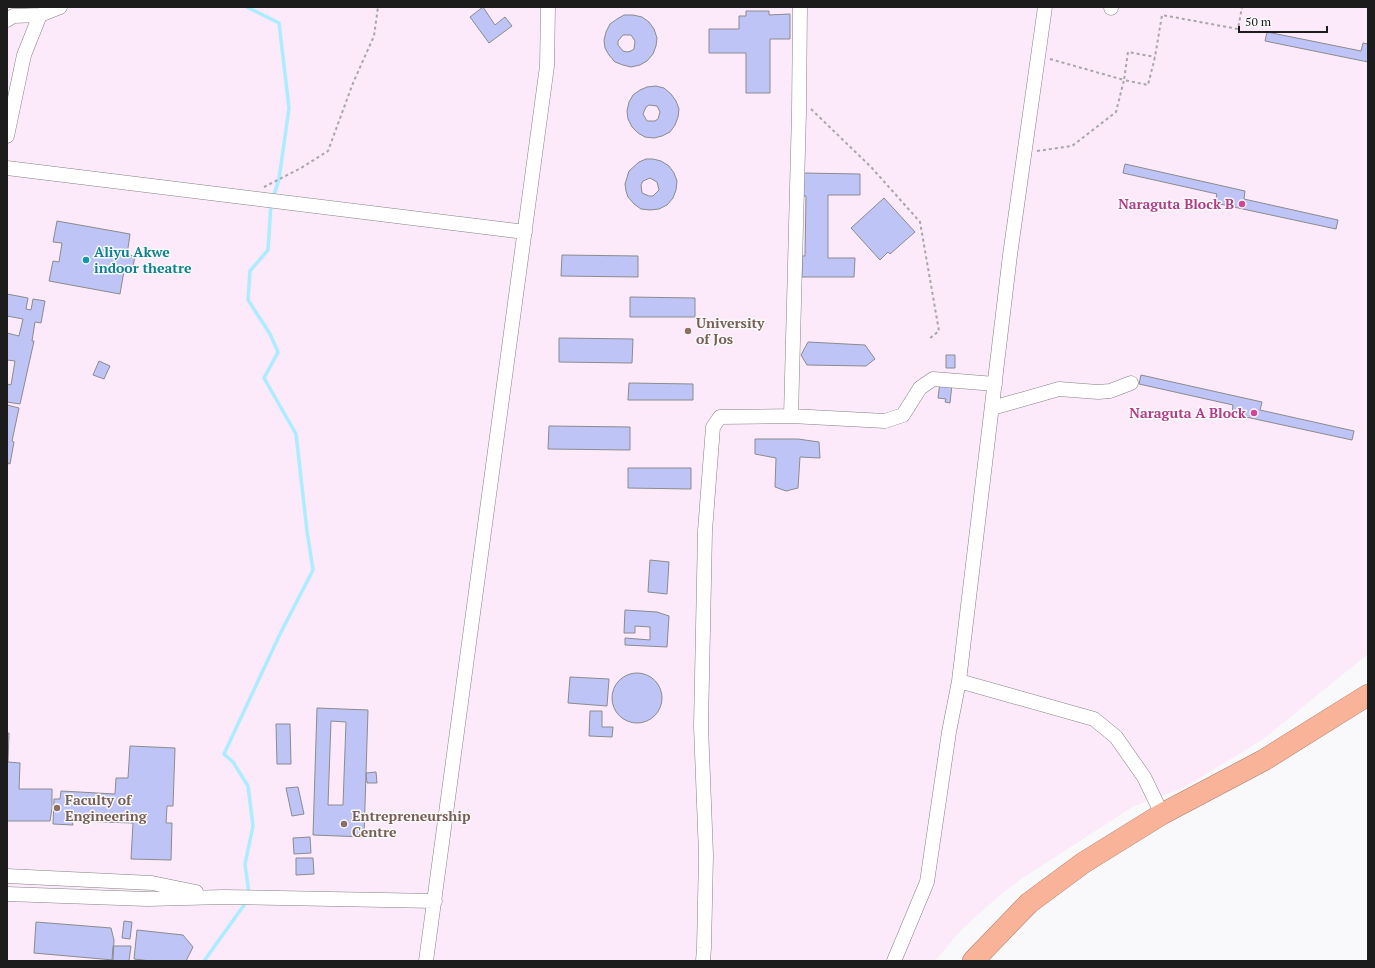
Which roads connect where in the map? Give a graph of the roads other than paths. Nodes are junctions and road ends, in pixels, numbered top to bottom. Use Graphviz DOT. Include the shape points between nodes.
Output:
graph roads {
  1 [pos="60,7"];
  2 [pos="548,7"];
  3 [pos="800,7"];
  4 [pos="1045,7"];
  5 [pos="40,15"];
  6 [pos="7,20"];
  7 [pos="7,136"];
  8 [pos="7,168"];
  9 [pos="524,232"];
  10 [pos="1131,383"];
  11 [pos="995,384"];
  12 [pos="992,408"];
  13 [pos="792,416"];
  14 [pos="959,681"];
  15 [pos="1368,695"];
  16 [pos="1162,814"];
  17 [pos="7,876"];
  18 [pos="52,877"];
  19 [pos="7,894"];
  20 [pos="51,895"];
  21 [pos="224,897"];
  22 [pos="434,901"];
  23 [pos="426,961"];
  24 [pos="702,961"];
  25 [pos="894,961"];
  26 [pos="973,961"];
  1 -- 5 [label="lane"];
  2 -- 9 [label="lane" via="547,66"];
  3 -- 13 [label="lane"];
  4 -- 11 [label="lane" via="1010,255"];
  5 -- 6 [label="lane" via="13,16"];
  5 -- 7 [label="lane" via="24,55"];
  8 -- 9 [label="lane"];
  9 -- 22 [label="lane"];
  10 -- 12 [label="lane" via="1110,391 1098,392 1059,389"];
  11 -- 12 [label="lane"];
  11 -- 13 [label="lane" via="933,379 920,388 903,415 885,421"];
  12 -- 14 [label="lane"];
  13 -- 24 [label="lane" via="720,417 712,427 705,531 701,726 706,855"];
  14 -- 16 [label="lane" via="1094,719 1116,737 1144,777"];
  14 -- 25 [label="lane" via="927,882"];
  15 -- 16 [label="highway" via="1264,760"];
  16 -- 26 [label="highway" via="1083,862 1029,903"];
  17 -- 18 [label="lane"];
  18 -- 20 [label="lane"];
  18 -- 21 [label="lane" via="152,883"];
  19 -- 20 [label="lane"];
  20 -- 21 [label="lane" via="147,899"];
  21 -- 22 [label="lane"];
  22 -- 23 [label="lane"];
}
